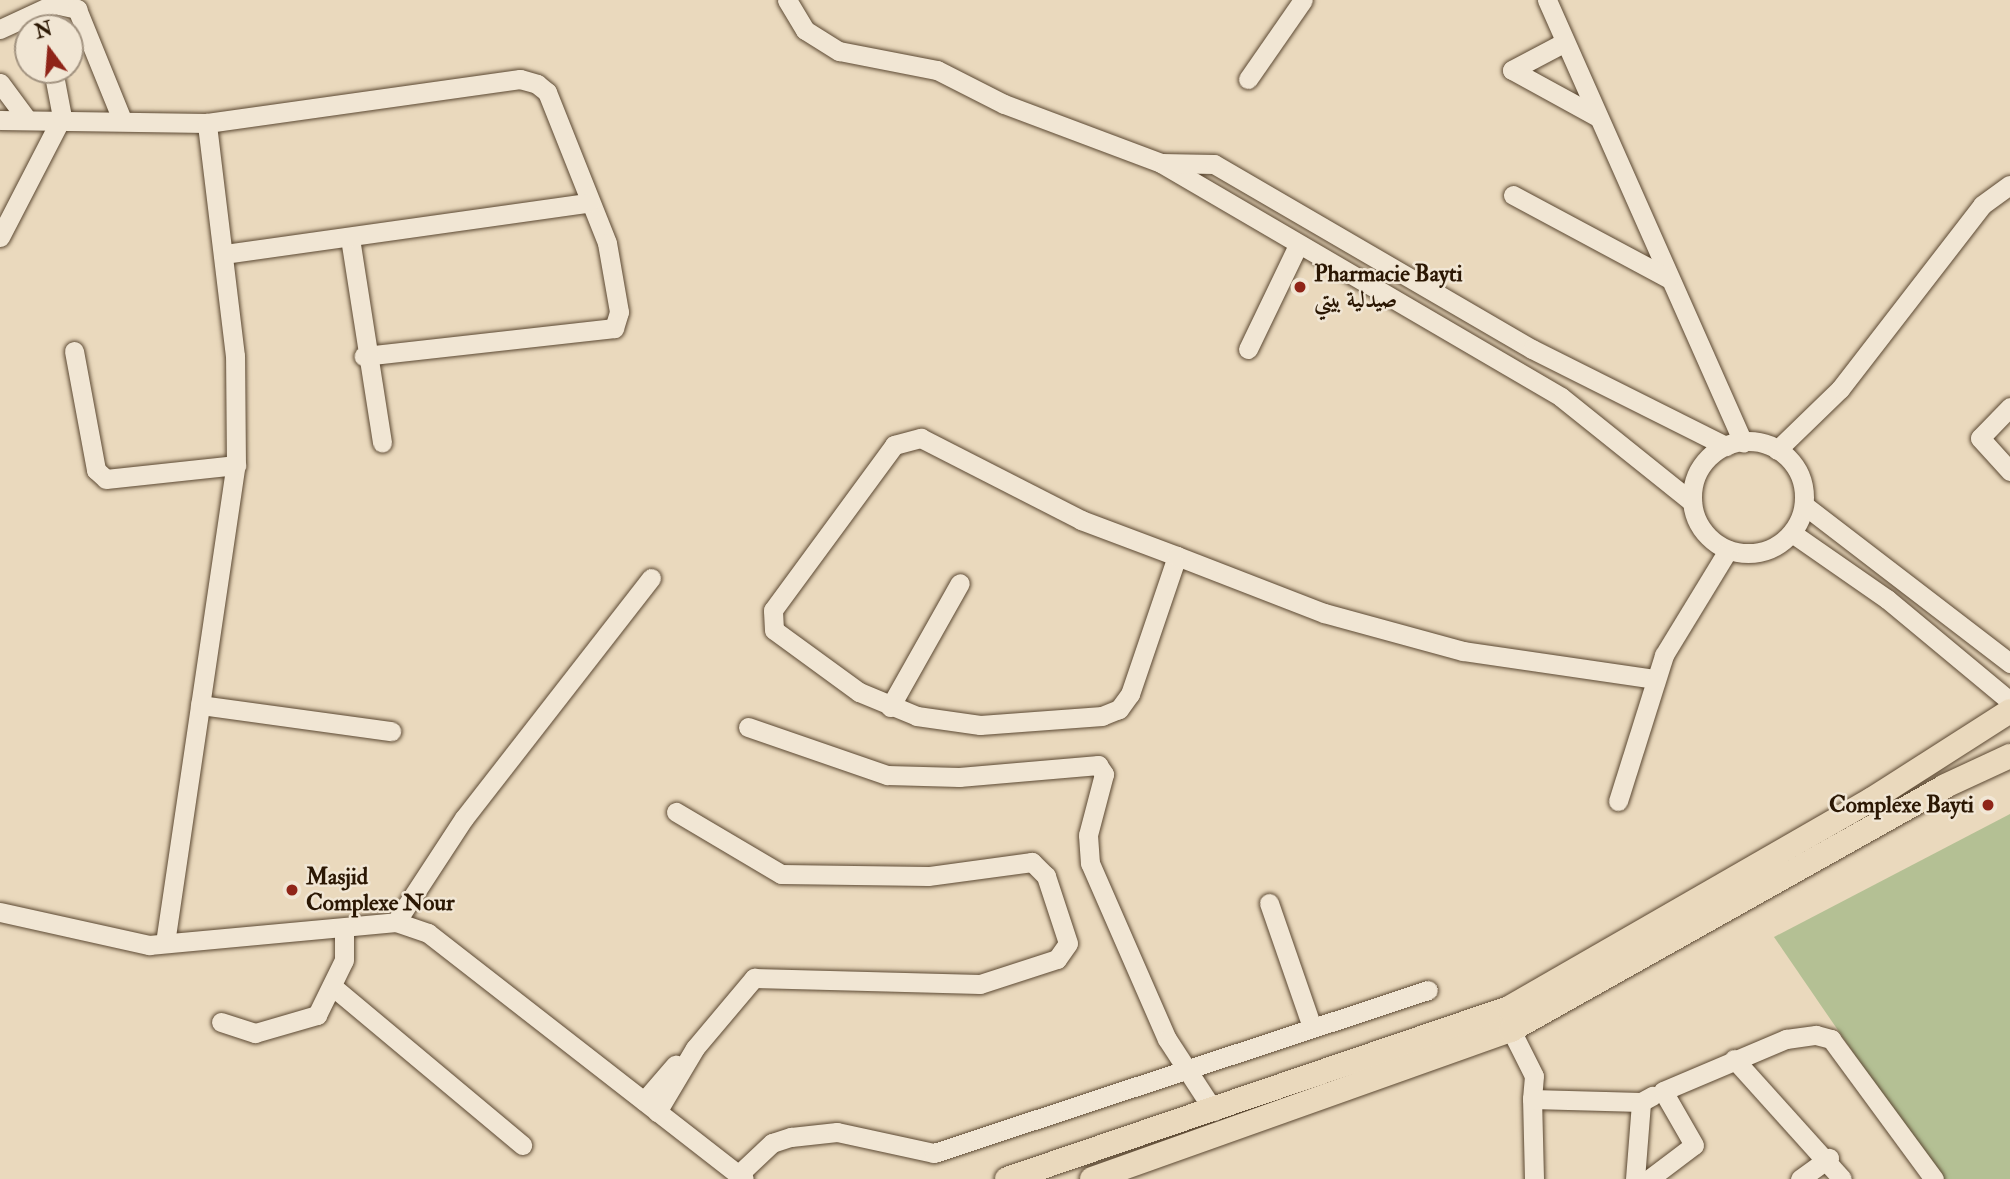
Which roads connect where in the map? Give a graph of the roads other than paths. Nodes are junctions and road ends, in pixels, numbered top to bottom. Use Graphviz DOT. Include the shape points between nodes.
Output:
graph roads {
  1 [pos="787,0"];
  2 [pos="1303,0"];
  3 [pos="1547,0"];
  4 [pos="40,8"];
  5 [pos="41,14"];
  6 [pos="0,29"];
  7 [pos="1565,43"];
  8 [pos="1248,79"];
  9 [pos="0,83"];
  10 [pos="56,84"];
  11 [pos="1596,116"];
  12 [pos="62,117"];
  13 [pos="26,118"];
  14 [pos="0,120"];
  15 [pos="122,120"];
  16 [pos="207,123"];
  17 [pos="1161,163"];
  18 [pos="2010,185"];
  19 [pos="1513,195"];
  20 [pos="588,203"];
  21 [pos="1292,210"];
  22 [pos="1276,232"];
  23 [pos="0,237"];
  24 [pos="350,238"];
  25 [pos="1298,245"];
  26 [pos="224,254"];
  27 [pos="1668,278"];
  28 [pos="1248,349"];
  29 [pos="74,351"];
  30 [pos="364,356"];
  31 [pos="2010,407"];
  32 [pos="382,443"];
  33 [pos="1735,444"];
  34 [pos="1777,450"];
  35 [pos="236,465"];
  36 [pos="2010,471"];
  37 [pos="1692,502"];
  38 [pos="1804,505"];
  39 [pos="1792,533"];
  40 [pos="1728,550"];
  41 [pos="1177,556"];
  42 [pos="651,578"];
  43 [pos="960,583"];
  44 [pos="2010,663"];
  45 [pos="1655,678"];
  46 [pos="2010,701"];
  47 [pos="200,705"];
  48 [pos="890,707"];
  49 [pos="2010,711"];
  50 [pos="748,727"];
  51 [pos="391,731"];
  52 [pos="2010,756"];
  53 [pos="1618,801"];
  54 [pos="676,812"];
  55 [pos="1269,903"];
  56 [pos="0,912"];
  57 [pos="396,922"];
  58 [pos="344,928"];
  59 [pos="165,943"];
  60 [pos="331,986"];
  61 [pos="1428,990"];
  62 [pos="221,1022"];
  63 [pos="1312,1027"];
  64 [pos="1511,1030"];
  65 [pos="1734,1059"];
  66 [pos="1186,1069"];
  67 [pos="1663,1091"];
  68 [pos="1532,1099"];
  69 [pos="1641,1102"];
  70 [pos="650,1107"];
  71 [pos="1214,1111"];
  72 [pos="522,1145"];
  73 [pos="1829,1158"];
  74 [pos="741,1177"];
  75 [pos="1007,1179"];
  76 [pos="1092,1179"];
  77 [pos="1534,1179"];
  78 [pos="1635,1179"];
  79 [pos="1649,1179"];
  80 [pos="1800,1179"];
  81 [pos="1842,1179"];
  82 [pos="1934,1179"];
  1 -- 17 [label="street" via="805,30 839,51 937,70 1004,104"];
  2 -- 8 [label="street"];
  3 -- 7 [label="street"];
  4 -- 5 [label="street"];
  4 -- 6 [label="street"];
  4 -- 15 [label="street" via="66,5 84,18"];
  7 -- 11 [label="street"];
  7 -- 11 [label="street" via="1512,70"];
  9 -- 13 [label="street"];
  10 -- 12 [label="street"];
  11 -- 27 [label="street"];
  12 -- 13 [label="street"];
  12 -- 15 [label="street"];
  12 -- 23 [label="street"];
  13 -- 14 [label="street"];
  15 -- 16 [label="street"];
  16 -- 20 [label="street" via="520,79 547,92"];
  16 -- 26 [label="street"];
  17 -- 21 [label="street" via="1214,164"];
  17 -- 22 [label="street"];
  18 -- 34 [label="street" via="1982,205 1840,389"];
  19 -- 27 [label="street"];
  20 -- 24 [label="street"];
  20 -- 30 [label="street" via="607,243 619,312 607,333"];
  21 -- 22 [label="street"];
  21 -- 33 [label="street" via="1532,349"];
  22 -- 25 [label="street"];
  24 -- 26 [label="street"];
  24 -- 30 [label="street"];
  25 -- 28 [label="street"];
  25 -- 37 [label="street" via="1561,397"];
  26 -- 35 [label="street" via="237,391"];
  27 -- 33 [label="street"];
  29 -- 35 [label="street" via="96,470 106,479"];
  30 -- 32 [label="street"];
  31 -- 36 [label="street" via="1980,438"];
  33 -- 34 [label="street"];
  33 -- 37 [label="street" via="1700,468"];
  34 -- 38 [label="street" via="1800,476"];
  35 -- 47 [label="street"];
  37 -- 40 [label="street" via="1703,531"];
  38 -- 39 [label="street"];
  38 -- 44 [label="street"];
  39 -- 40 [label="street" via="1759,552"];
  39 -- 46 [label="street" via="1887,599"];
  40 -- 45 [label="street" via="1685,611"];
  41 -- 45 [label="street" via="1324,613 1463,651"];
  41 -- 48 [label="street" via="1130,694 1111,713 980,725"];
  41 -- 48 [label="street" via="1081,520 930,442 902,440 770,620 804,656"];
  42 -- 57 [label="street" via="464,818"];
  43 -- 48 [label="street"];
  45 -- 53 [label="street"];
  47 -- 51 [label="street"];
  47 -- 59 [label="street"];
  49 -- 71 [label="main road" via="1544,992 1443,1034"];
  50 -- 66 [label="street" via="887,775 959,777 1098,765 1104,774 1088,835 1090,863"];
  52 -- 64 [label="main road" via="1921,800"];
  54 -- 70 [label="street" via="781,874 928,876 1032,862 1046,876 1068,943 1057,960 980,985 754,978"];
  55 -- 63 [label="street"];
  56 -- 59 [label="street" via="118,941"];
  57 -- 58 [label="street"];
  57 -- 70 [label="street" via="428,933"];
  58 -- 59 [label="street"];
  58 -- 60 [label="street" via="344,960"];
  60 -- 62 [label="street" via="317,1015 308,1020 255,1033"];
  60 -- 72 [label="street"];
  61 -- 63 [label="street"];
  63 -- 66 [label="street"];
  64 -- 68 [label="street" via="1534,1076"];
  64 -- 76 [label="main road"];
  65 -- 67 [label="street"];
  65 -- 73 [label="street"];
  65 -- 82 [label="street" via="1786,1040 1831,1040"];
  66 -- 71 [label="street"];
  66 -- 74 [label="street" via="934,1153 837,1132 791,1137 772,1143"];
  67 -- 69 [label="street"];
  67 -- 79 [label="street" via="1694,1145"];
  68 -- 69 [label="street"];
  68 -- 77 [label="street"];
  69 -- 78 [label="street"];
  70 -- 74 [label="street"];
  71 -- 75 [label="main road"];
  73 -- 80 [label="street"];
  73 -- 81 [label="street"];
}
